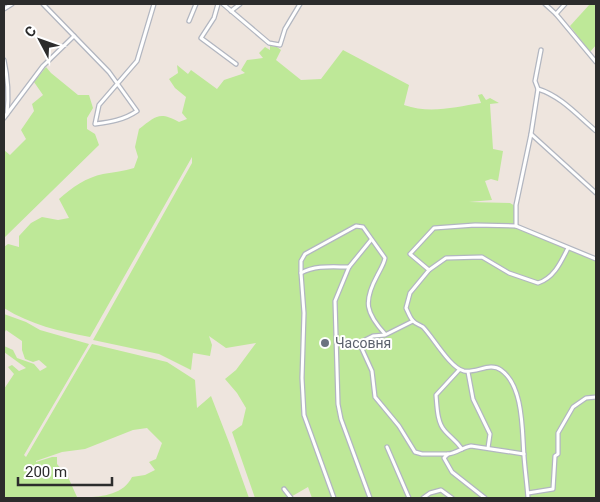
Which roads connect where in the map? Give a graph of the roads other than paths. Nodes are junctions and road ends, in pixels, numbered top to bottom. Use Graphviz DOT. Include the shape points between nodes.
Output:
graph roads {
  1 [pos="12,4"];
  2 [pos="43,4"];
  3 [pos="154,4"];
  4 [pos="196,4"];
  5 [pos="218,4"];
  6 [pos="223,4"];
  7 [pos="240,4"];
  8 [pos="300,4"];
  9 [pos="544,4"];
  10 [pos="565,4"];
  11 [pos="4,9"];
  12 [pos="231,11"];
  13 [pos="556,14"];
  14 [pos="189,21"];
  15 [pos="74,36"];
  16 [pos="541,50"];
  17 [pos="4,60"];
  18 [pos="596,62"];
  19 [pos="236,64"];
  20 [pos="118,83"];
  21 [pos="538,89"];
  22 [pos="5,116"];
  23 [pos="596,131"];
  24 [pos="531,134"];
  25 [pos="596,193"];
  26 [pos="516,226"];
  27 [pos="371,240"];
  28 [pos="568,248"];
  29 [pos="596,258"];
  30 [pos="348,267"];
  31 [pos="429,270"];
  32 [pos="301,274"];
  33 [pos="413,321"];
  34 [pos="385,335"];
  35 [pos="459,370"];
  36 [pos="468,372"];
  37 [pos="596,397"];
  38 [pos="387,447"];
  39 [pos="488,448"];
  40 [pos="462,449"];
  41 [pos="448,454"];
  42 [pos="524,454"];
  43 [pos="284,488"];
  44 [pos="528,493"];
  45 [pos="292,498"];
  46 [pos="334,498"];
  47 [pos="370,498"];
  48 [pos="409,498"];
  49 [pos="423,498"];
  50 [pos="452,498"];
  51 [pos="484,498"];
  52 [pos="528,498"];
  1 -- 11 [label="street"];
  2 -- 15 [label="street"];
  3 -- 20 [label="street" via="137,61"];
  4 -- 14 [label="street"];
  5 -- 19 [label="street" via="214,18 201,38"];
  6 -- 12 [label="street"];
  7 -- 12 [label="street"];
  8 -- 12 [label="street" via="285,28 280,45 269,44"];
  9 -- 13 [label="street"];
  10 -- 13 [label="street"];
  13 -- 18 [label="street"];
  15 -- 20 [label="street"];
  15 -- 22 [label="street" via="43,66"];
  16 -- 21 [label="street" via="535,82"];
  17 -- 22 [label="street" via="9,93"];
  20 -- 20 [label="street" via="137,111 130,116 95,124 99,106"];
  21 -- 23 [label="street" via="562,101"];
  21 -- 24 [label="street"];
  24 -- 25 [label="street"];
  24 -- 26 [label="street" via="516,205"];
  26 -- 28 [label="street"];
  26 -- 31 [label="street" via="434,228 410,254"];
  27 -- 30 [label="street"];
  27 -- 32 [label="street" via="363,227 356,226 305,254 301,261"];
  27 -- 34 [label="street" via="383,254 384,261 375,279 368,311"];
  28 -- 29 [label="street"];
  28 -- 31 [label="street" via="558,269 538,284 509,273 482,257 446,258"];
  30 -- 32 [label="street" via="319,267"];
  30 -- 47 [label="street" via="335,301 338,404"];
  31 -- 33 [label="street" via="410,293 406,308"];
  32 -- 46 [label="street" via="304,416"];
  33 -- 34 [label="street"];
  33 -- 35 [label="street"];
  34 -- 41 [label="street" via="373,336 362,344 372,371 375,397 400,426 415,452"];
  35 -- 36 [label="street"];
  35 -- 40 [label="street" via="436,395 443,430"];
  36 -- 39 [label="street" via="473,399 490,434"];
  36 -- 42 [label="street" via="495,367 512,384 518,396"];
  37 -- 44 [label="street" via="586,398 573,407 558,433 553,489"];
  38 -- 48 [label="street"];
  39 -- 40 [label="street" via="471,446"];
  39 -- 42 [label="street"];
  40 -- 41 [label="street"];
  41 -- 51 [label="street" via="444,458 452,472"];
  42 -- 44 [label="street"];
  43 -- 45 [label="street"];
  44 -- 52 [label="street"];
  49 -- 50 [label="street" via="441,490"];
}
